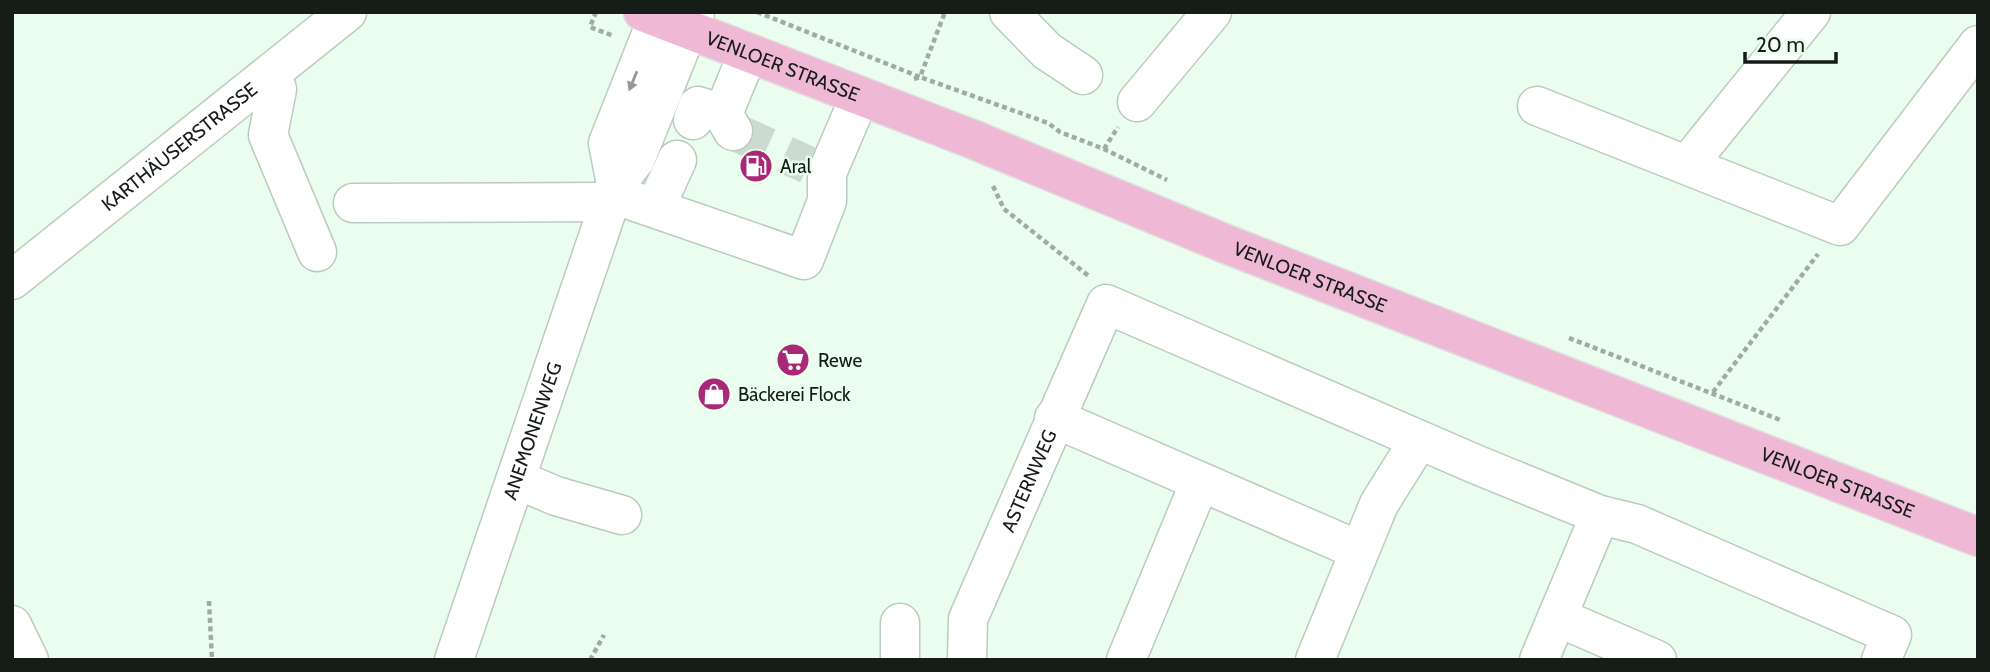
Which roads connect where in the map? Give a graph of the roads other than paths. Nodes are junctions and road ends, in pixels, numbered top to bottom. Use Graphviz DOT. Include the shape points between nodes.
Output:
graph roads {
  1 [pos="346,12"];
  2 [pos="1009,12"];
  3 [pos="1212,12"];
  4 [pos="1797,16"];
  5 [pos="669,17"];
  6 [pos="1978,45"];
  7 [pos="748,53"];
  8 [pos="270,75"];
  9 [pos="1083,75"];
  10 [pos="860,96"];
  11 [pos="1137,102"];
  12 [pos="1537,106"];
  13 [pos="716,122"];
  14 [pos="677,160"];
  15 [pos="1688,164"];
  16 [pos="613,193"];
  17 [pos="353,203"];
  18 [pos="655,208"];
  19 [pos="317,252"];
  20 [pos="12,281"];
  21 [pos="1054,418"];
  22 [pos="1419,440"];
  23 [pos="516,479"];
  24 [pos="1200,482"];
  25 [pos="622,515"];
  26 [pos="1600,515"];
  27 [pos="1978,537"];
  28 [pos="1359,550"];
  29 [pos="1557,617"];
  30 [pos="12,625"];
  31 [pos="1886,647"];
  32 [pos="29,660"];
  33 [pos="455,660"];
  34 [pos="967,660"];
  35 [pos="1126,660"];
  36 [pos="1315,660"];
  37 [pos="1539,660"];
  38 [pos="1657,660"];
  1 -- 8 [label="street, KARTHÄUSERSTRASSE"];
  2 -- 9 [label="street" via="1047,51"];
  3 -- 11 [label="street"];
  4 -- 15 [label="street"];
  5 -- 7 [label="main road, VENLOER STRASSE"];
  5 -- 16 [label="street, ANEMONENWEG" via="635,160"];
  6 -- 15 [label="street" via="1840,226"];
  7 -- 10 [label="main road, VENLOER STRASSE"];
  7 -- 13 [label="street"];
  8 -- 19 [label="street" via="277,89 268,135"];
  8 -- 20 [label="street, KARTHÄUSERSTRASSE"];
  10 -- 18 [label="street" via="817,169 827,201 804,260"];
  10 -- 27 [label="main road, VENLOER STRASSE"];
  12 -- 15 [label="street"];
  14 -- 18 [label="street"];
  16 -- 17 [label="street"];
  16 -- 18 [label="street"];
  16 -- 23 [label="street, ANEMONENWEG"];
  21 -- 22 [label="street, ASTERNWEG" via="1106,304"];
  21 -- 24 [label="street"];
  21 -- 34 [label="street, ASTERNWEG" via="968,619"];
  22 -- 26 [label="street"];
  22 -- 28 [label="street" via="1379,504"];
  23 -- 25 [label="street"];
  23 -- 33 [label="street, ANEMONENWEG"];
  24 -- 28 [label="street"];
  24 -- 35 [label="street"];
  26 -- 29 [label="street"];
  26 -- 31 [label="street" via="1637,524"];
  28 -- 36 [label="street"];
  29 -- 37 [label="street"];
  29 -- 38 [label="street"];
  30 -- 32 [label="street"];
}
